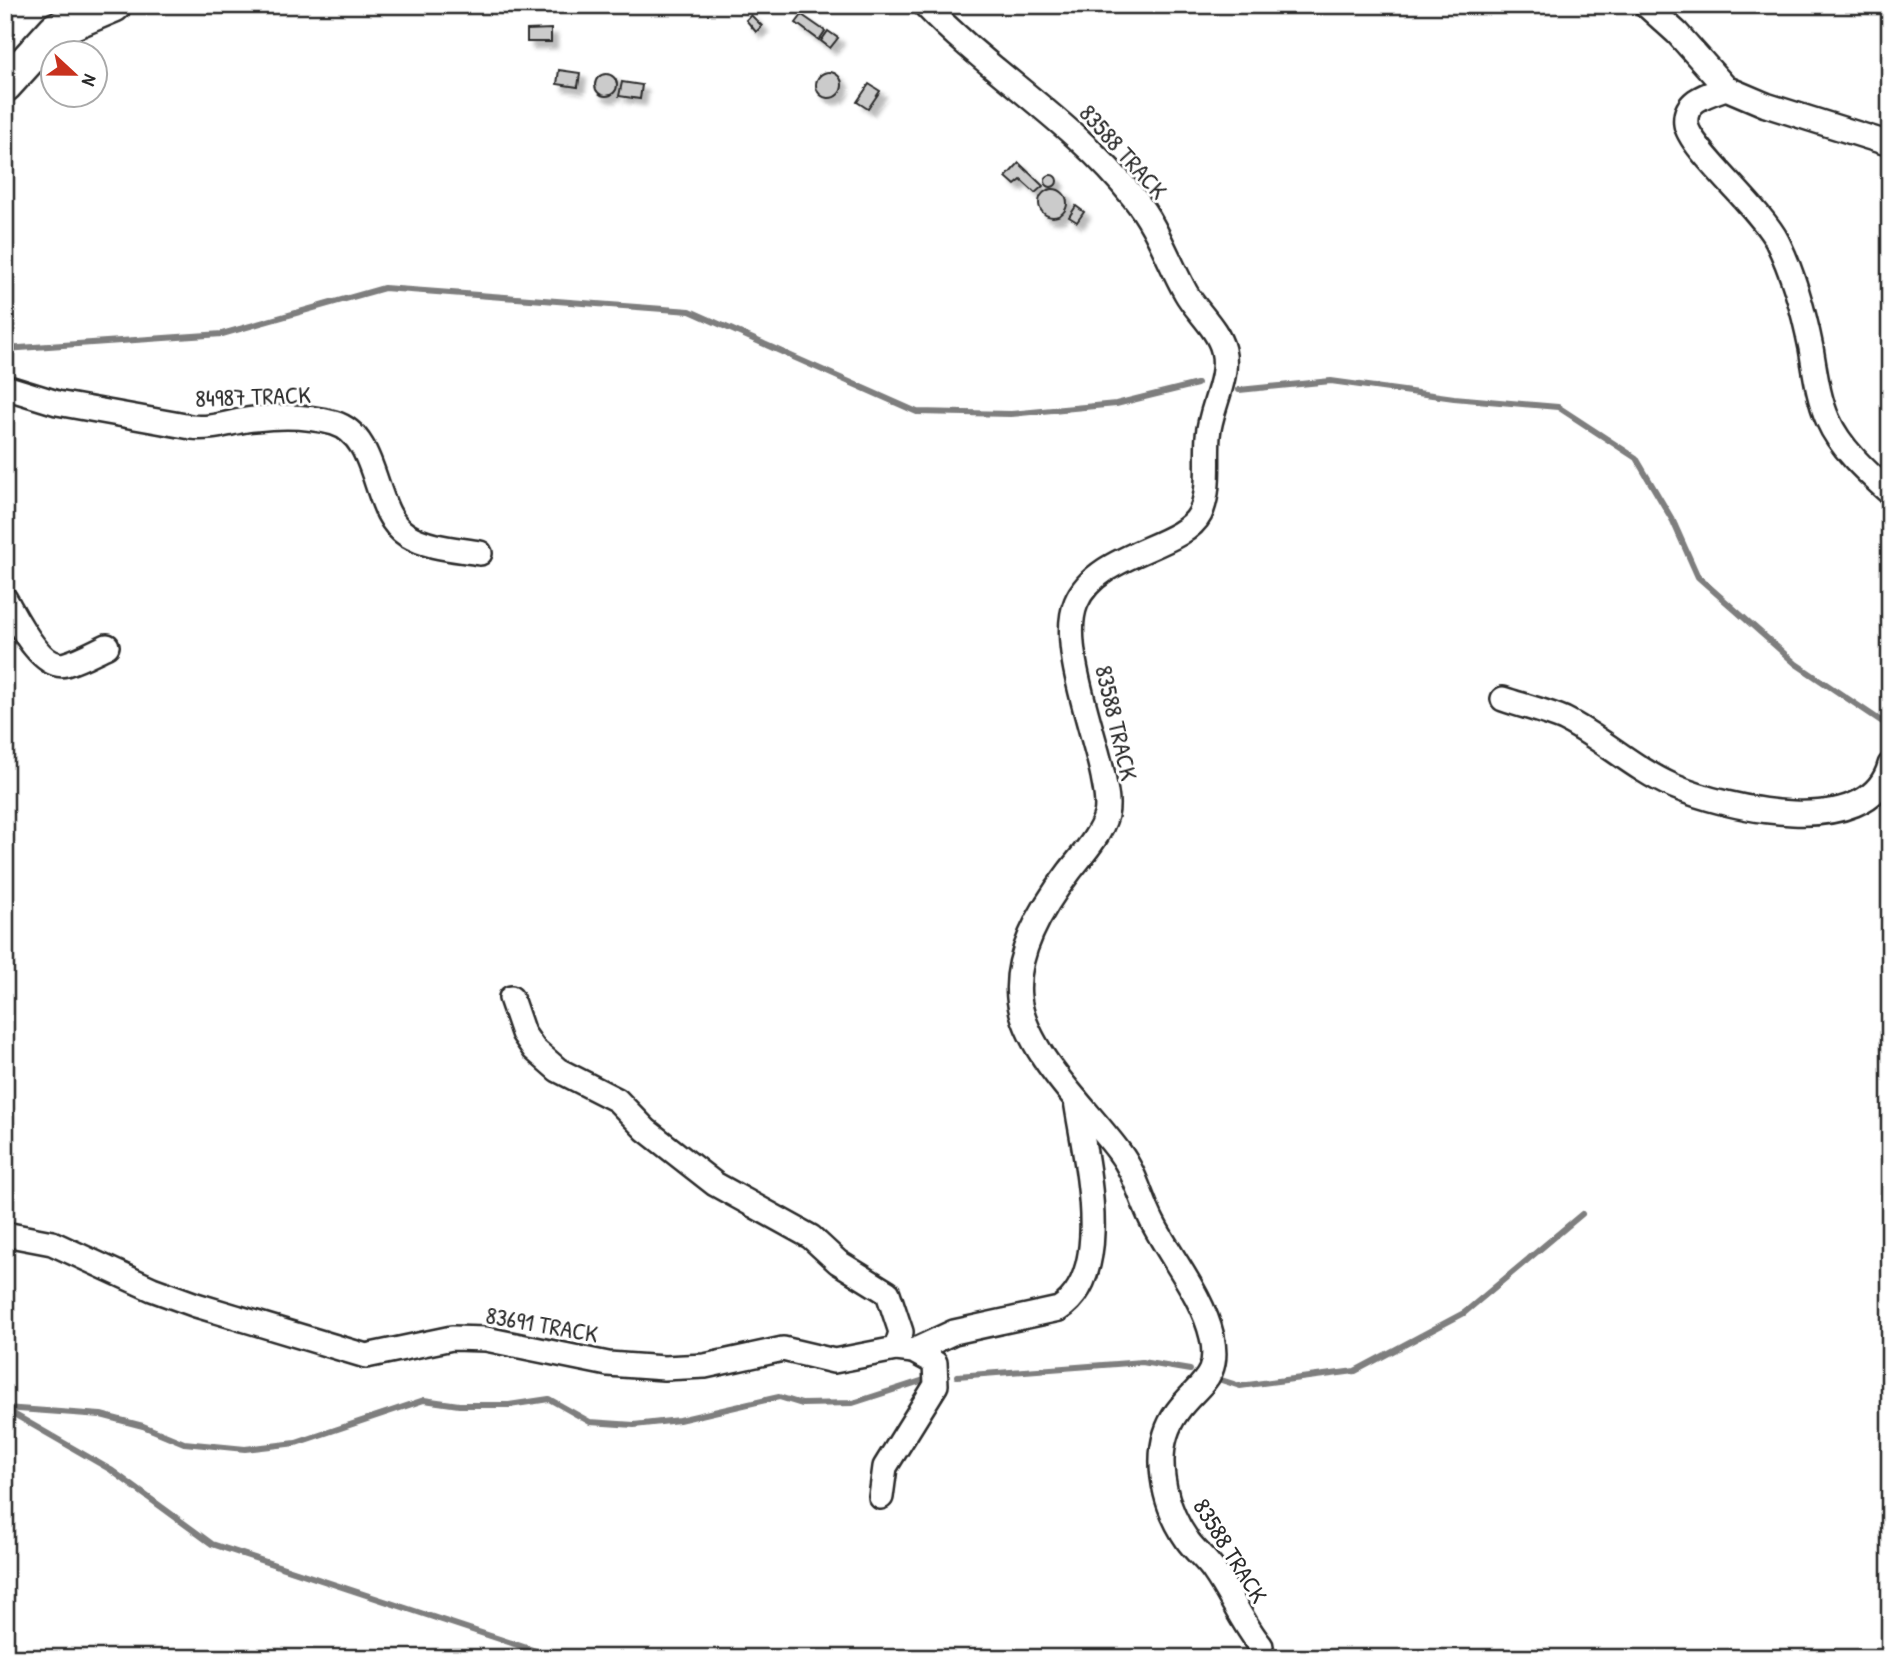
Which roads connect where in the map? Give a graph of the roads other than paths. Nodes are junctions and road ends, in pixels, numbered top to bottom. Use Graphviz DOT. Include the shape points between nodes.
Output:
graph roads {
  1 [pos="114,5"];
  2 [pos="925,5"];
  3 [pos="1646,5"];
  4 [pos="5,85"];
  5 [pos="1726,88"];
  6 [pos="1890,144"];
  7 [pos="5,387"];
  8 [pos="1890,493"];
  9 [pos="480,553"];
  10 [pos="5,599"];
  11 [pos="107,646"];
  12 [pos="1503,699"];
  13 [pos="1890,765"];
  14 [pos="511,998"];
  15 [pos="1076,1099"];
  16 [pos="5,1234"];
  17 [pos="905,1350"];
  18 [pos="881,1497"];
  19 [pos="1261,1646"];
  1 -- 4 [label="street" via="55,30"];
  2 -- 15 [label="street, 83588 TRACK" via="953,34 1094,152 1135,199 1224,350 1225,369 1208,432 1200,514 1190,528 1104,572 1084,588 1074,606 1072,650 1107,807 1086,851 1037,919 1024,957 1019,997 1035,1043"];
  3 -- 5 [label="street"];
  5 -- 6 [label="street"];
  5 -- 8 [label="street" via="1690,107 1686,122 1692,140 1760,213 1777,242 1806,323 1826,418 1846,448"];
  7 -- 9 [label="street, 84987 TRACK" via="57,402 201,428 283,418 335,424 352,432 361,446 396,525 419,540"];
  10 -- 11 [label="street" via="39,653 52,664 65,665"];
  12 -- 13 [label="street" via="1564,719 1671,785 1710,800 1750,808 1835,811 1860,802 1881,784"];
  14 -- 17 [label="street" via="523,1033 558,1070 601,1089 715,1184 811,1237 838,1262 888,1293"];
  15 -- 17 [label="street, 83691 TRACK" via="1092,1256 1073,1301 1059,1310 954,1332"];
  15 -- 19 [label="street, 83588 TRACK" via="1123,1156 1211,1334 1211,1373 1177,1412 1167,1431 1163,1473 1177,1522 1212,1567"];
  16 -- 17 [label="street, 83691 TRACK" via="52,1243 196,1305 366,1356 452,1338 497,1340 608,1364 664,1368 705,1366 783,1349 834,1361"];
  17 -- 18 [label="street" via="934,1363 936,1385 886,1467"];
}
